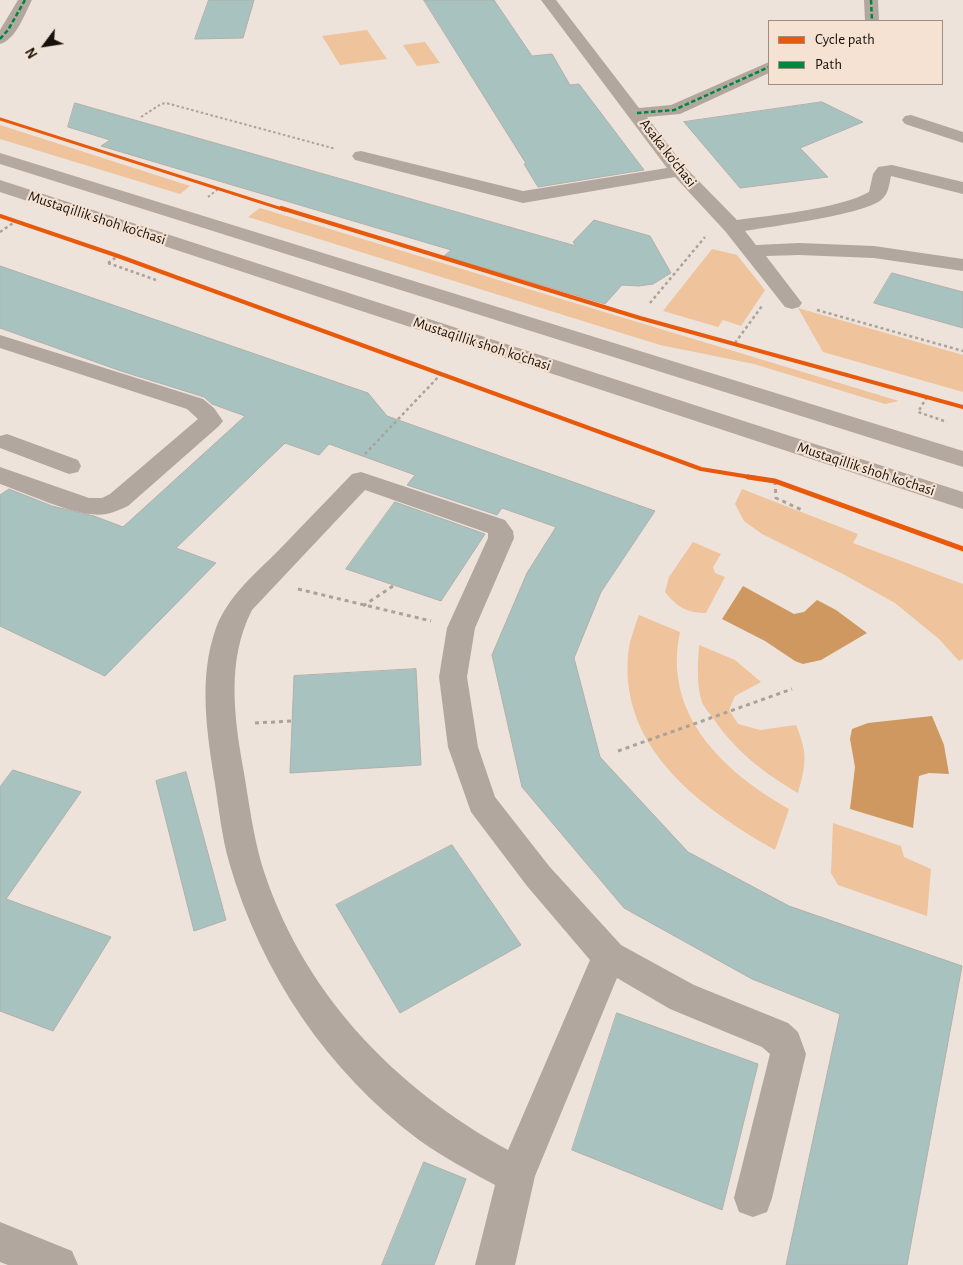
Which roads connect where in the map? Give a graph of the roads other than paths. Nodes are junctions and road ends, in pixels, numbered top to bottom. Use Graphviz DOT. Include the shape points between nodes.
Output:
graph roads {
  1 [pos="25,0"];
  2 [pos="548,0"];
  3 [pos="871,0"];
  4 [pos="872,20"];
  5 [pos="0,39"];
  6 [pos="768,67"];
  7 [pos="637,113"];
  8 [pos="911,120"];
  9 [pos="963,138"];
  10 [pos="361,156"];
  11 [pos="0,158"];
  12 [pos="679,171"];
  13 [pos="0,186"];
  14 [pos="963,188"];
  15 [pos="732,227"];
  16 [pos="751,251"];
  17 [pos="963,265"];
  18 [pos="792,303"];
  19 [pos="0,340"];
  20 [pos="2,442"];
  21 [pos="963,459"];
  22 [pos="69,466"];
  23 [pos="0,474"];
  24 [pos="963,501"];
  25 [pos="609,956"];
  26 [pos="516,1176"];
  27 [pos="754,1198"];
  28 [pos="0,1242"];
  29 [pos="58,1265"];
  30 [pos="495,1265"];
  1 -- 5 [label="street"];
  2 -- 7 [label="street, Asaka ko'chasi"];
  3 -- 4 [label="street"];
  6 -- 7 [label="street" via="674,110"];
  7 -- 12 [label="street, Asaka ko'chasi"];
  8 -- 9 [label="street"];
  10 -- 12 [label="street" via="523,197"];
  11 -- 21 [label="main road, Mustaqillik shoh ko'chasi"];
  12 -- 15 [label="street, Asaka ko'chasi"];
  13 -- 24 [label="main road, Mustaqillik shoh ko'chasi"];
  14 -- 15 [label="street" via="892,170 884,171 875,197 853,206"];
  15 -- 16 [label="street, Asaka ko'chasi"];
  16 -- 17 [label="street" via="874,252"];
  16 -- 18 [label="street, Asaka ko'chasi"];
  19 -- 23 [label="street" via="195,404 211,421 120,500 105,506 87,506"];
  20 -- 22 [label="street"];
  25 -- 26 [label="street"];
  25 -- 26 [label="street" via="538,876 482,803 463,747 453,677 461,628 501,538 500,531 496,526 360,480 242,604 230,627 220,684 222,725 241,847 276,944 325,1024 367,1072 432,1126"];
  25 -- 27 [label="street" via="682,997 775,1035 784,1044 788,1054"];
  26 -- 30 [label="street"];
  28 -- 29 [label="street"];
}
